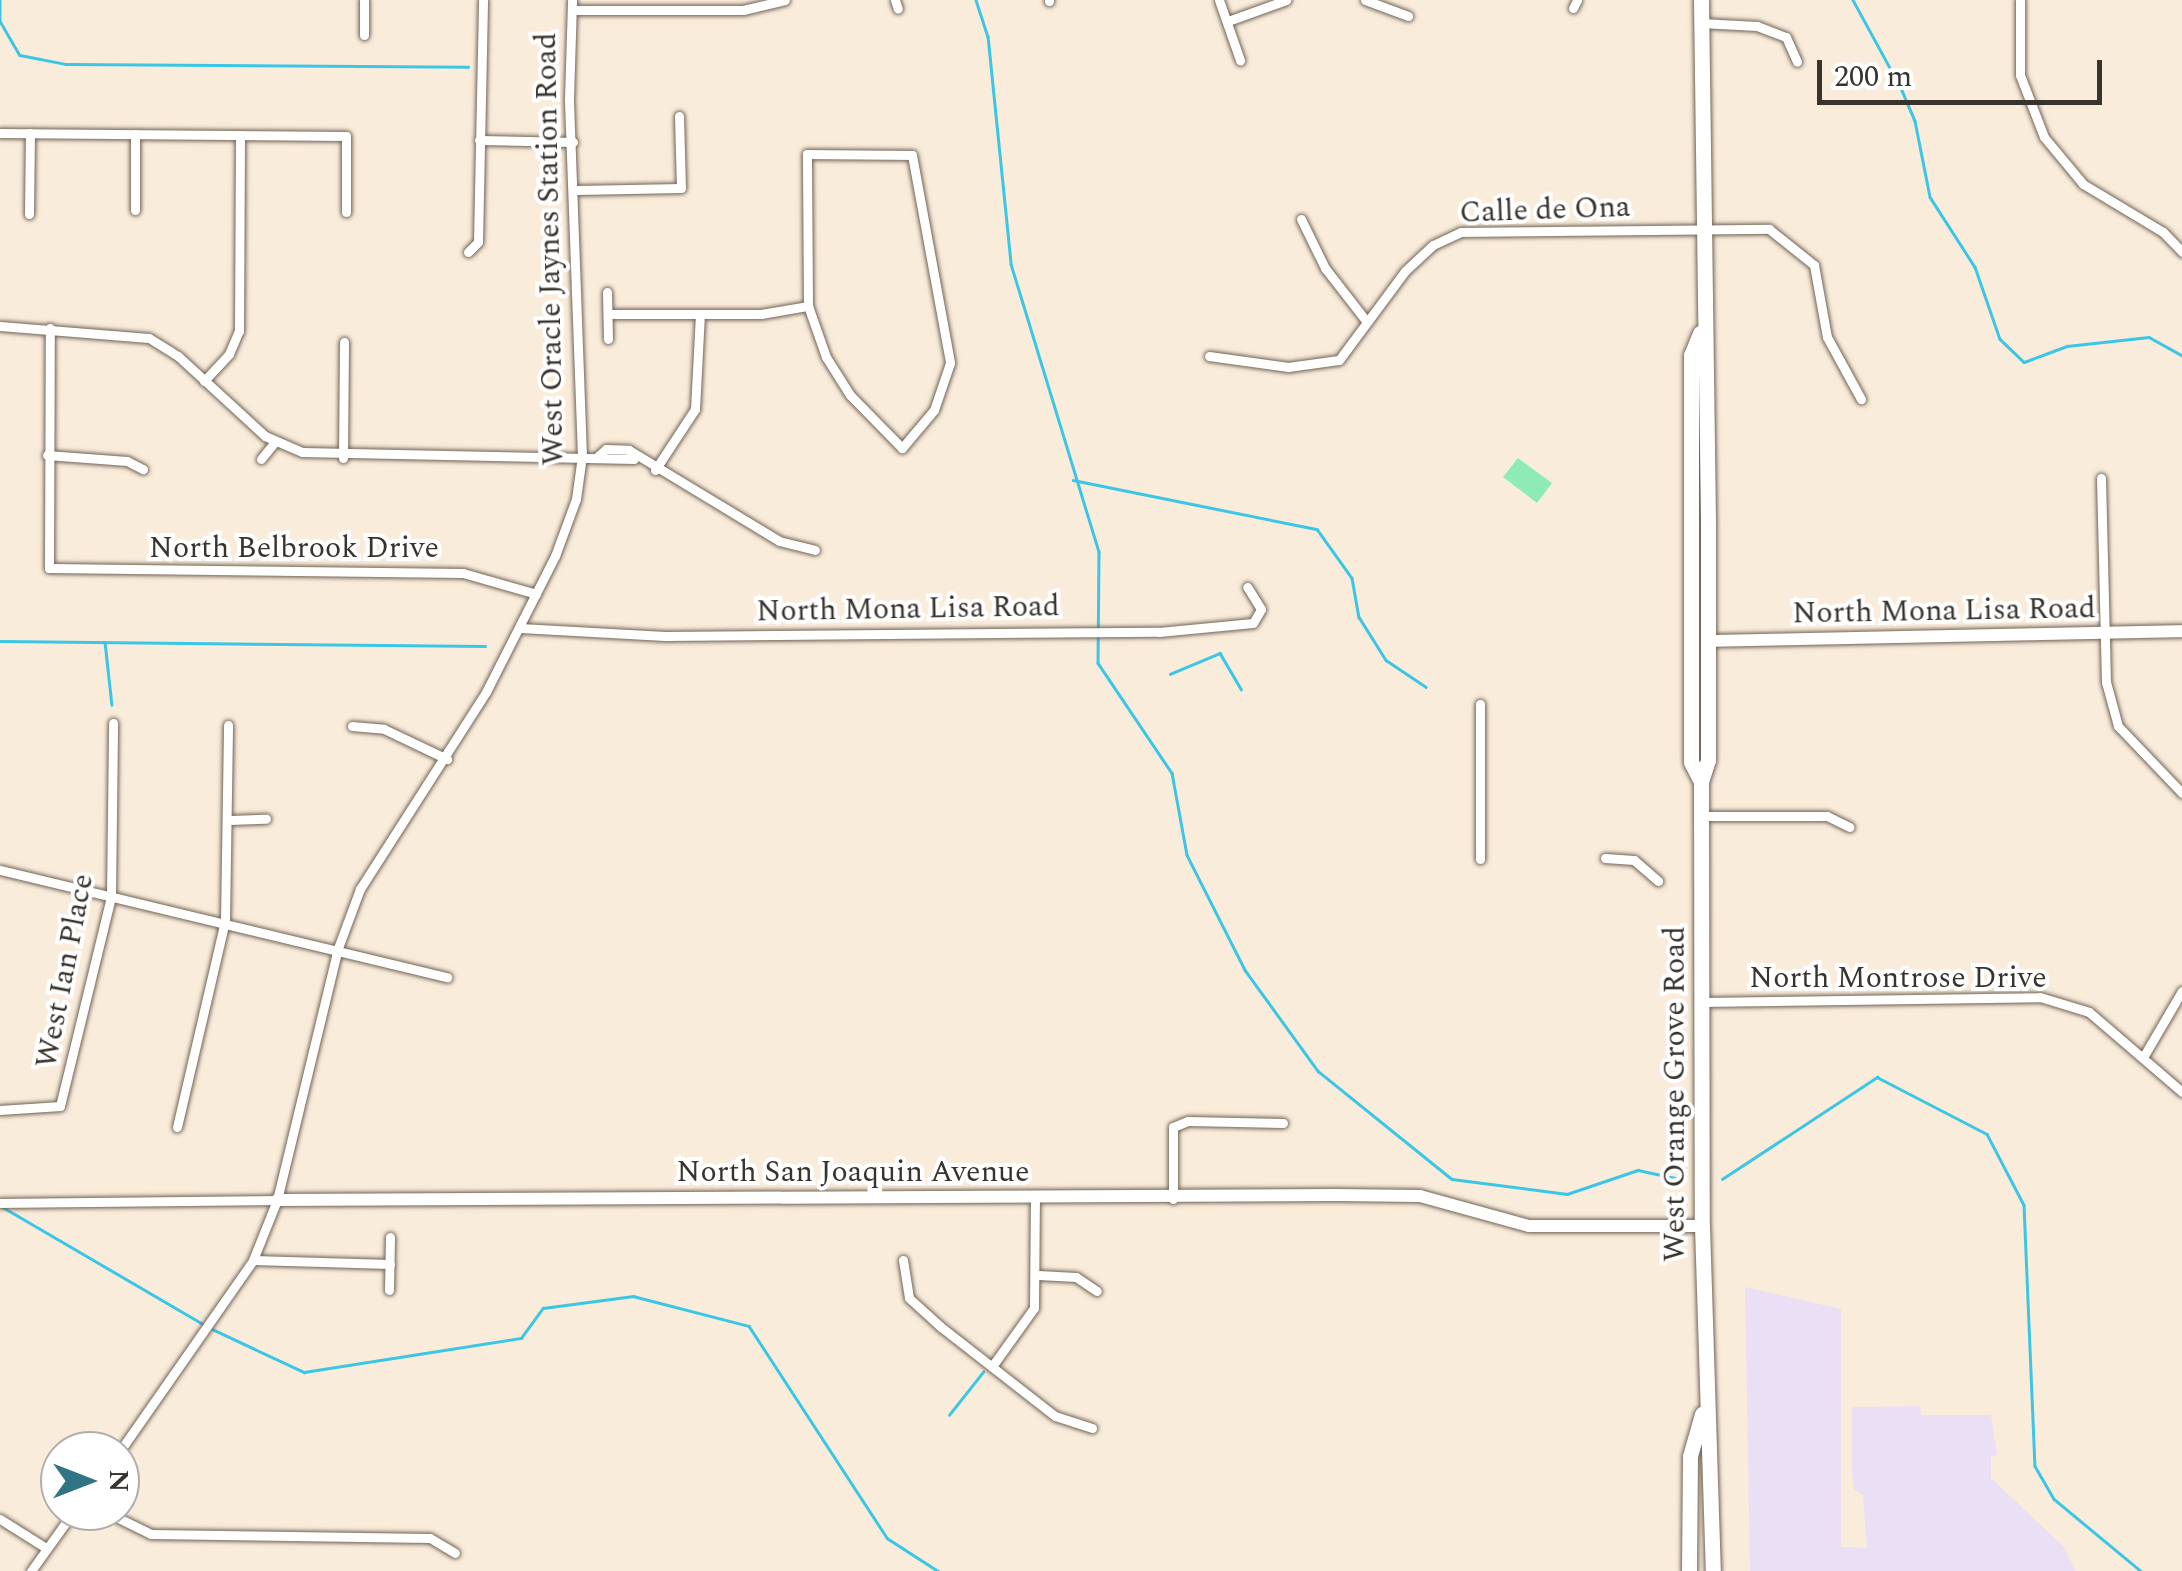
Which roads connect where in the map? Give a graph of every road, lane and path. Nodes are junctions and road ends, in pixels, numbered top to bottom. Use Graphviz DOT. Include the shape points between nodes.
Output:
graph roads {
  1 [pos="364,0"];
  2 [pos="482,0"];
  3 [pos="786,0"];
  4 [pos="1218,0"];
  5 [pos="1286,0"];
  6 [pos="1365,0"];
  7 [pos="1701,0"];
  8 [pos="2020,0"];
  9 [pos="572,5"];
  10 [pos="687,5"];
  11 [pos="1408,16"];
  12 [pos="1228,22"];
  13 [pos="1701,23"];
  14 [pos="364,35"];
  15 [pos="1240,60"];
  16 [pos="1797,62"];
  17 [pos="680,116"];
  18 [pos="0,133"];
  19 [pos="30,134"];
  20 [pos="135,134"];
  21 [pos="240,135"];
  22 [pos="479,140"];
  23 [pos="573,142"];
  24 [pos="576,190"];
  25 [pos="135,210"];
  26 [pos="346,212"];
  27 [pos="29,214"];
  28 [pos="1301,219"];
  29 [pos="1702,230"];
  30 [pos="468,252"];
  31 [pos="2182,252"];
  32 [pos="607,292"];
  33 [pos="808,306"];
  34 [pos="608,314"];
  35 [pos="700,315"];
  36 [pos="1366,322"];
  37 [pos="0,326"];
  38 [pos="50,328"];
  39 [pos="1702,329"];
  40 [pos="608,339"];
  41 [pos="344,342"];
  42 [pos="1209,356"];
  43 [pos="204,381"];
  44 [pos="1861,399"];
  45 [pos="275,442"];
  46 [pos="47,455"];
  47 [pos="582,456"];
  48 [pos="343,458"];
  49 [pos="262,459"];
  50 [pos="142,469"];
  51 [pos="655,470"];
  52 [pos="2101,478"];
  53 [pos="815,550"];
  54 [pos="1246,587"];
  55 [pos="536,594"];
  56 [pos="520,628"];
  57 [pos="2182,632"];
  58 [pos="2106,633"];
  59 [pos="1708,642"];
  60 [pos="1480,704"];
  61 [pos="113,723"];
  62 [pos="228,725"];
  63 [pos="352,726"];
  64 [pos="447,759"];
  65 [pos="1700,782"];
  66 [pos="2182,793"];
  67 [pos="1701,816"];
  68 [pos="266,819"];
  69 [pos="228,820"];
  70 [pos="1850,826"];
  71 [pos="1605,858"];
  72 [pos="1480,859"];
  73 [pos="0,870"];
  74 [pos="1658,882"];
  75 [pos="111,896"];
  76 [pos="226,920"];
  77 [pos="338,948"];
  78 [pos="447,977"];
  79 [pos="2182,991"];
  80 [pos="1702,1002"];
  81 [pos="2146,1054"];
  82 [pos="2182,1092"];
  83 [pos="0,1110"];
  84 [pos="1283,1123"];
  85 [pos="178,1126"];
  86 [pos="1035,1196"];
  87 [pos="1173,1199"];
  88 [pos="276,1200"];
  89 [pos="0,1202"];
  90 [pos="1702,1226"];
  91 [pos="390,1237"];
  92 [pos="253,1260"];
  93 [pos="903,1260"];
  94 [pos="390,1264"];
  95 [pos="1038,1275"];
  96 [pos="389,1290"];
  97 [pos="1096,1290"];
  98 [pos="992,1365"];
  99 [pos="1704,1405"];
  100 [pos="1092,1428"];
  101 [pos="134,1431"];
  102 [pos="0,1519"];
  103 [pos="140,1529"];
  104 [pos="59,1531"];
  105 [pos="46,1548"];
  106 [pos="455,1553"];
  107 [pos="31,1571"];
  108 [pos="1690,1571"];
  109 [pos="1712,1571"];
  1 -- 14 [label="street"];
  2 -- 22 [label="street"];
  3 -- 10 [label="street" via="743,10"];
  4 -- 12 [label="street"];
  5 -- 12 [label="street"];
  6 -- 11 [label="street"];
  7 -- 13 [label="main road, West Orange Grove Road"];
  8 -- 31 [label="street" via="2020,75 2044,138 2083,184 2164,232"];
  9 -- 10 [label="street"];
  9 -- 23 [label="street, West Oracle Jaynes Station Road"];
  12 -- 15 [label="street"];
  13 -- 16 [label="street" via="1756,26 1786,37"];
  13 -- 29 [label="main road, West Orange Grove Road"];
  17 -- 24 [label="street" via="680,188"];
  18 -- 19 [label="street"];
  19 -- 20 [label="street"];
  19 -- 27 [label="street"];
  20 -- 21 [label="street"];
  20 -- 25 [label="street"];
  21 -- 26 [label="street" via="346,136"];
  21 -- 43 [label="street" via="239,332"];
  22 -- 23 [label="street"];
  22 -- 30 [label="street" via="478,242"];
  23 -- 24 [label="street, West Oracle Jaynes Station Road"];
  24 -- 47 [label="street, West Oracle Jaynes Station Road"];
  28 -- 36 [label="street" via="1325,268"];
  29 -- 36 [label="street, Calle de Ona" via="1461,232 1433,244 1405,270"];
  29 -- 39 [label="main road, West Orange Grove Road"];
  29 -- 44 [label="street, Calle de Ona" via="1769,229 1814,265 1827,337"];
  32 -- 34 [label="street"];
  33 -- 33 [label="street" via="807,154 912,156 950,362 934,410 902,448 850,395 826,357"];
  33 -- 35 [label="street"];
  34 -- 35 [label="street"];
  34 -- 40 [label="street"];
  35 -- 51 [label="street" via="695,409"];
  36 -- 42 [label="street, Calle de Ona" via="1340,360 1314,366 1250,366"];
  37 -- 38 [label="street"];
  38 -- 43 [label="street" via="141,335"];
  38 -- 46 [label="street"];
  39 -- 59 [label="main road, West Orange Grove Road"];
  39 -- 65 [label="main road, West Orange Grove Road" via="1692,355 1691,510 1691,762"];
  41 -- 48 [label="street"];
  43 -- 45 [label="street"];
  45 -- 48 [label="street"];
  45 -- 49 [label="street"];
  46 -- 50 [label="street"];
  46 -- 55 [label="street, North Belbrook Drive" via="46,571 463,572"];
  47 -- 48 [label="street"];
  47 -- 51 [label="street" via="629,450"];
  47 -- 55 [label="street, West Oracle Jaynes Station Road" via="576,498"];
  51 -- 53 [label="street" via="780,542"];
  52 -- 58 [label="street"];
  54 -- 56 [label="street, North Mona Lisa Road" via="1261,609 1253,623 1159,632 665,636"];
  55 -- 56 [label="street, West Oracle Jaynes Station Road"];
  56 -- 64 [label="street, West Oracle Jaynes Station Road"];
  57 -- 58 [label="street, North Mona Lisa Road"];
  58 -- 59 [label="street, North Mona Lisa Road"];
  58 -- 66 [label="street" via="2106,682 2118,726"];
  59 -- 65 [label="main road, West Orange Grove Road" via="1708,760"];
  60 -- 72 [label="street"];
  61 -- 75 [label="street, West Ian Place"];
  62 -- 69 [label="street"];
  63 -- 64 [label="street" via="384,729"];
  64 -- 77 [label="street, West Oracle Jaynes Station Road" via="360,889"];
  65 -- 67 [label="main road, West Orange Grove Road"];
  67 -- 70 [label="street" via="1827,816"];
  67 -- 80 [label="main road, West Orange Grove Road"];
  68 -- 69 [label="street"];
  69 -- 76 [label="street"];
  71 -- 74 [label="street" via="1634,860"];
  73 -- 75 [label="street"];
  75 -- 76 [label="street"];
  75 -- 83 [label="street, West Ian Place" via="62,1108"];
  76 -- 77 [label="street"];
  76 -- 85 [label="street"];
  77 -- 78 [label="street"];
  77 -- 88 [label="street, West Oracle Jaynes Station Road"];
  79 -- 81 [label="street"];
  80 -- 81 [label="street, North Montrose Drive" via="2040,997 2089,1012"];
  80 -- 90 [label="main road, West Orange Grove Road"];
  81 -- 82 [label="street, North Montrose Drive"];
  84 -- 87 [label="street" via="1188,1120 1174,1127"];
  86 -- 87 [label="street, North San Joaquin Avenue"];
  86 -- 88 [label="street, North San Joaquin Avenue"];
  86 -- 95 [label="street"];
  87 -- 90 [label="street, North San Joaquin Avenue" via="1420,1196 1530,1226"];
  88 -- 89 [label="street, North San Joaquin Avenue"];
  88 -- 92 [label="street, West Oracle Jaynes Station Road"];
  90 -- 99 [label="main road, West Orange Grove Road"];
  91 -- 94 [label="street"];
  92 -- 94 [label="street"];
  92 -- 101 [label="street, West Oracle Jaynes Station Road"];
  93 -- 98 [label="street" via="909,1298"];
  94 -- 96 [label="street"];
  95 -- 97 [label="street" via="1076,1277"];
  95 -- 98 [label="street" via="1026,1325"];
  98 -- 100 [label="street" via="1055,1416"];
  99 -- 108 [label="main road, West Orange Grove Road" via="1690,1456"];
  99 -- 109 [label="main road, West Orange Grove Road"];
  102 -- 105 [label="street"];
  103 -- 106 [label="street" via="151,1534 430,1538"];
  104 -- 105 [label="street"];
  105 -- 107 [label="street"];
}
